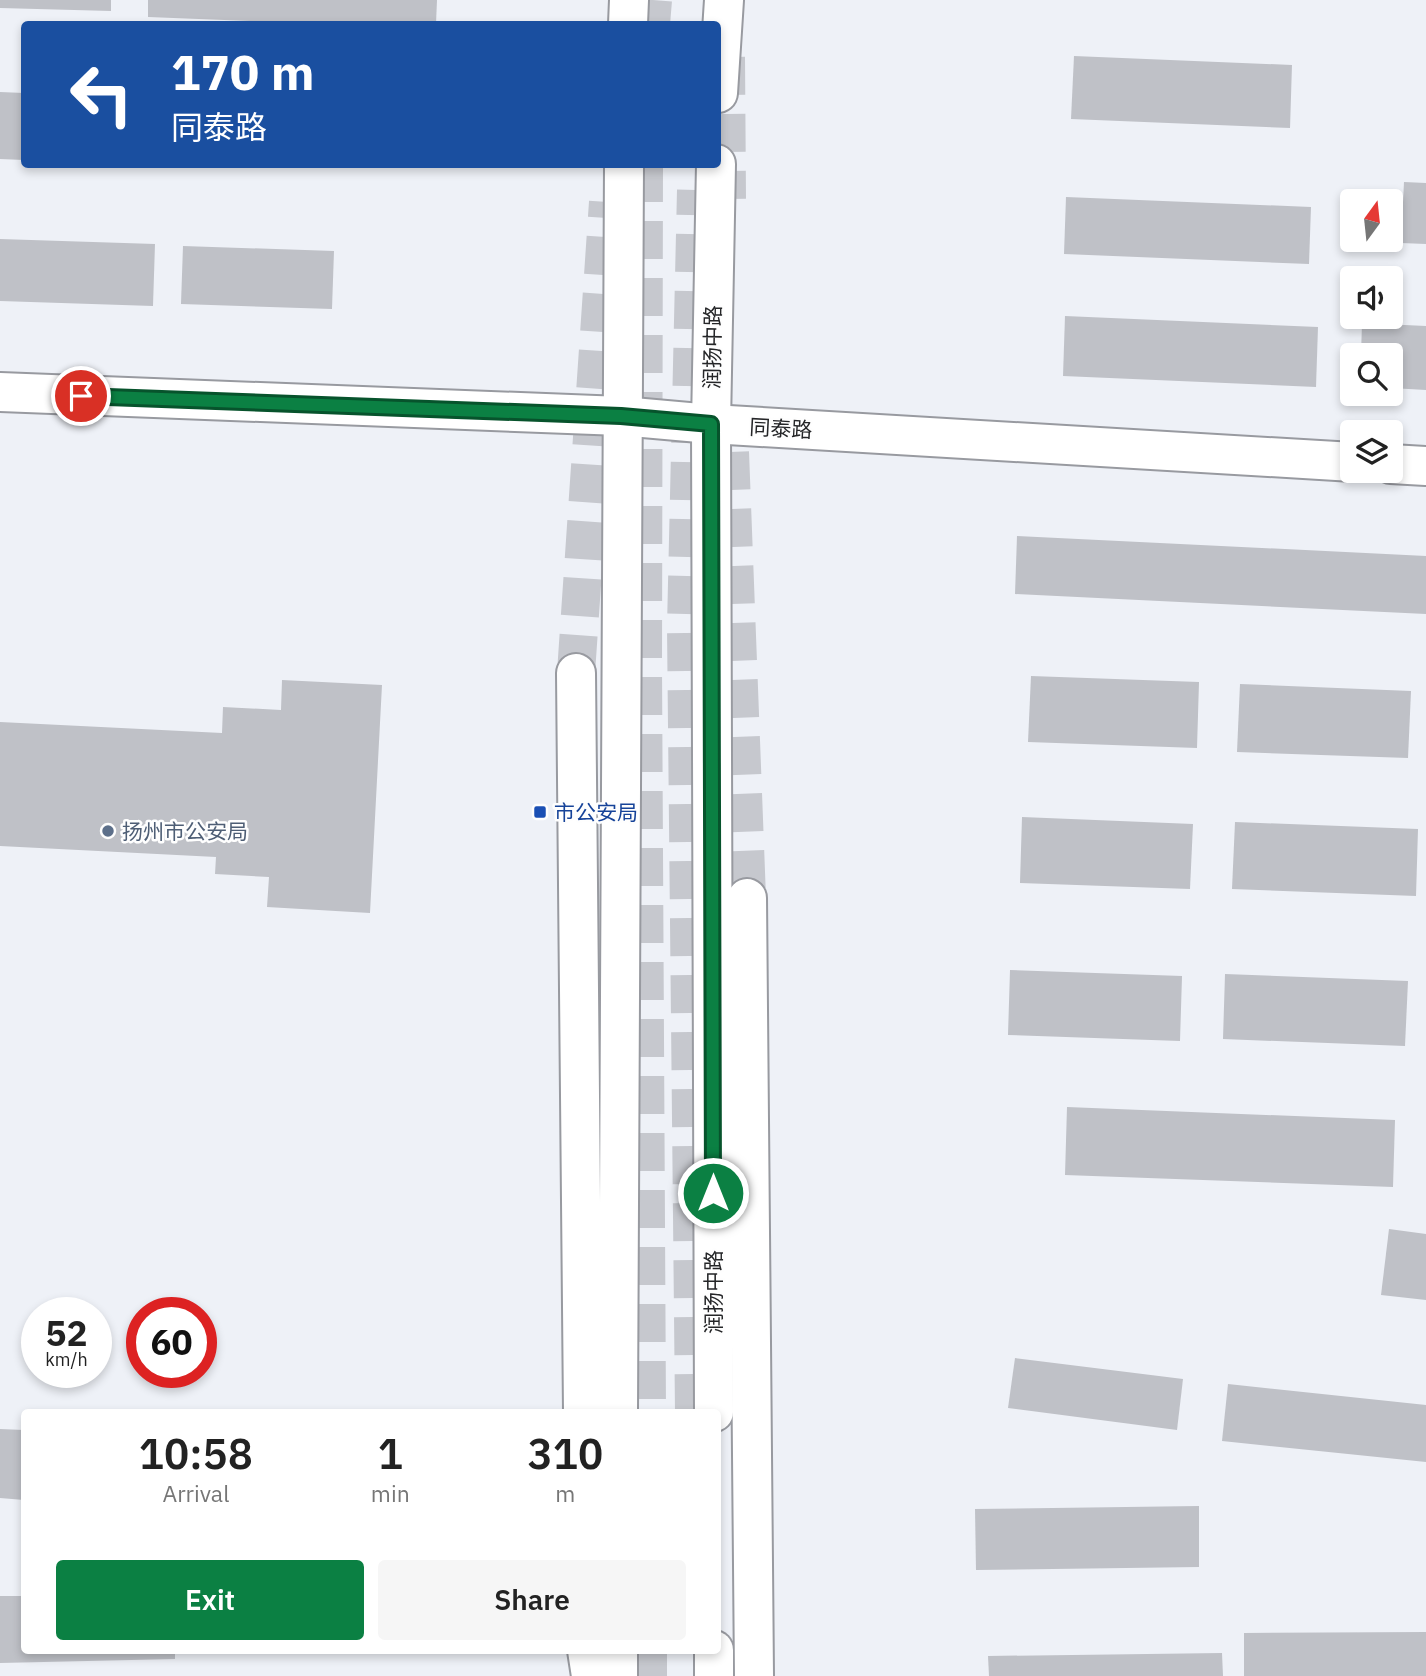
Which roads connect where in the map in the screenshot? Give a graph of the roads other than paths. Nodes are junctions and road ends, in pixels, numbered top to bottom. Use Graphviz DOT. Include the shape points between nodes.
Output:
graph roads {
  1 [pos="629,0"];
  2 [pos="724,0"];
  3 [pos="628,21"];
  4 [pos="721,46"];
  5 [pos="624,168"];
  6 [pos="716,168"];
  7 [pos="0,392"];
  8 [pos="621,416"];
  9 [pos="711,424"];
  10 [pos="1340,460"];
  11 [pos="1403,465"];
  12 [pos="1426,466"];
  13 [pos="576,673"];
  14 [pos="747,898"];
  15 [pos="583,1409"];
  16 [pos="618,1409"];
  17 [pos="713,1409"];
  18 [pos="588,1654"];
  19 [pos="618,1654"];
  20 [pos="714,1654"];
  21 [pos="591,1676"];
  22 [pos="618,1676"];
  23 [pos="714,1676"];
  24 [pos="754,1676"];
  1 -- 3 [label="main road"];
  2 -- 4 [label="main road"];
  5 -- 8 [label="main road"];
  6 -- 9 [label="main road, 润扬中路"];
  7 -- 8 [label="main road, 同泰路"];
  8 -- 9 [label="main road, 同泰路"];
  8 -- 16 [label="main road"];
  9 -- 10 [label="main road, 同泰路"];
  9 -- 17 [label="main road, 润扬中路"];
  11 -- 12 [label="main road"];
  13 -- 15 [label="main road"];
  14 -- 24 [label="main road"];
  18 -- 21 [label="main road"];
  19 -- 22 [label="main road"];
  20 -- 23 [label="main road"];
}
